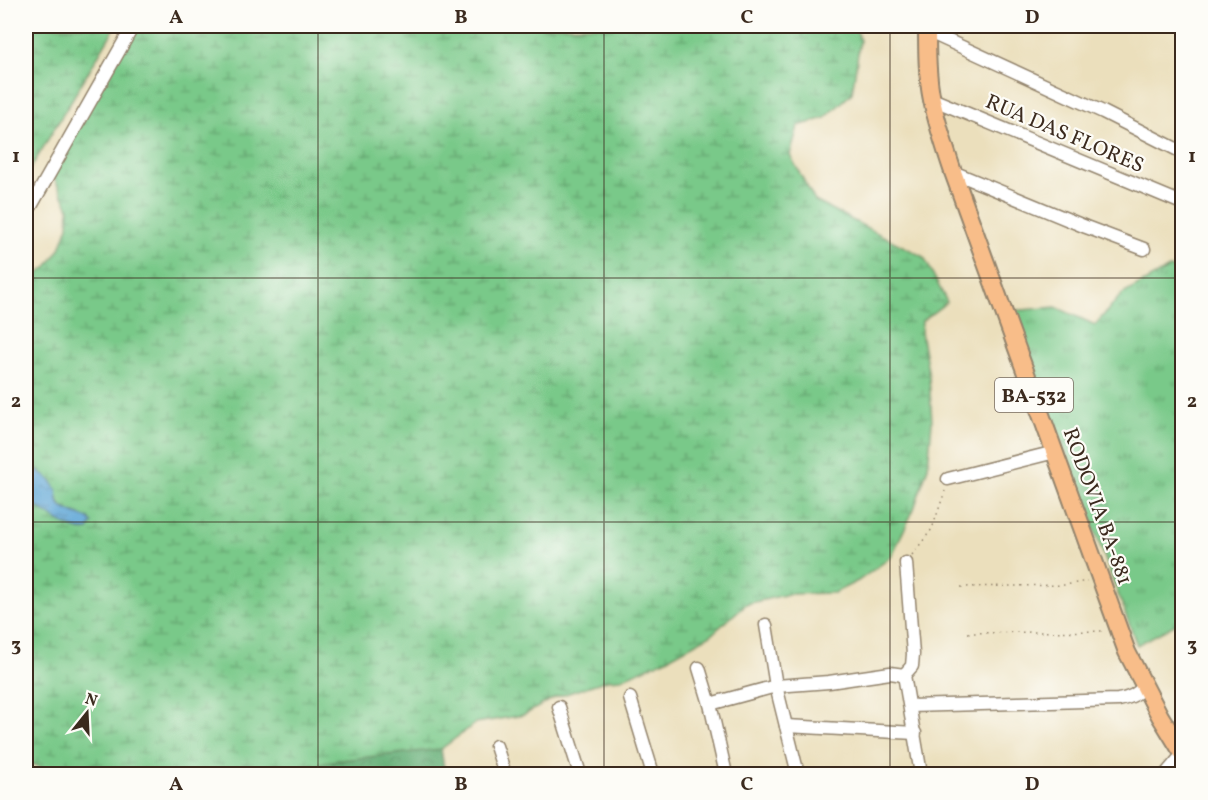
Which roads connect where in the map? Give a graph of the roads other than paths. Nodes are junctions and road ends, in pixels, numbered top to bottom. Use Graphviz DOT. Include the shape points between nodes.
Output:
graph roads {
  1 [pos="133,26"];
  2 [pos="927,28"];
  3 [pos="932,99"];
  4 [pos="1182,152"];
  5 [pos="953,172"];
  6 [pos="1182,203"];
  7 [pos="31,207"];
  8 [pos="1144,249"];
  9 [pos="1055,452"];
  10 [pos="948,479"];
  11 [pos="906,563"];
  12 [pos="766,625"];
  13 [pos="699,668"];
  14 [pos="904,675"];
  15 [pos="776,686"];
  16 [pos="1144,686"];
  17 [pos="630,698"];
  18 [pos="710,704"];
  19 [pos="910,706"];
  20 [pos="559,707"];
  21 [pos="786,726"];
  22 [pos="915,733"];
  23 [pos="496,746"];
  24 [pos="1182,754"];
  25 [pos="505,774"];
  26 [pos="580,774"];
  27 [pos="653,774"];
  28 [pos="726,774"];
  29 [pos="798,774"];
  30 [pos="921,774"];
  31 [pos="1166,774"];
  1 -- 7 [label="street"];
  2 -- 3 [label="main road, RODOVIA BA-881 / BA-532"];
  2 -- 4 [label="street"];
  3 -- 5 [label="main road, RODOVIA BA-881 / BA-532"];
  3 -- 6 [label="street, RUA DAS FLORES"];
  5 -- 8 [label="street"];
  5 -- 9 [label="main road, RODOVIA BA-881 / BA-532"];
  9 -- 10 [label="street"];
  9 -- 16 [label="main road, RODOVIA BA-881 / BA-532" via="1127,652"];
  11 -- 14 [label="street" via="913,654 912,666"];
  12 -- 15 [label="street"];
  13 -- 18 [label="street"];
  14 -- 15 [label="street"];
  14 -- 19 [label="street"];
  15 -- 18 [label="street"];
  15 -- 21 [label="street"];
  16 -- 19 [label="street" via="1138,693 1118,700"];
  16 -- 24 [label="main road, RODOVIA BA-881 / BA-532"];
  17 -- 27 [label="street"];
  18 -- 28 [label="street"];
  19 -- 22 [label="street"];
  20 -- 26 [label="street"];
  21 -- 22 [label="street"];
  21 -- 29 [label="street"];
  22 -- 30 [label="street"];
  23 -- 25 [label="street"];
  24 -- 31 [label="street"];
}
